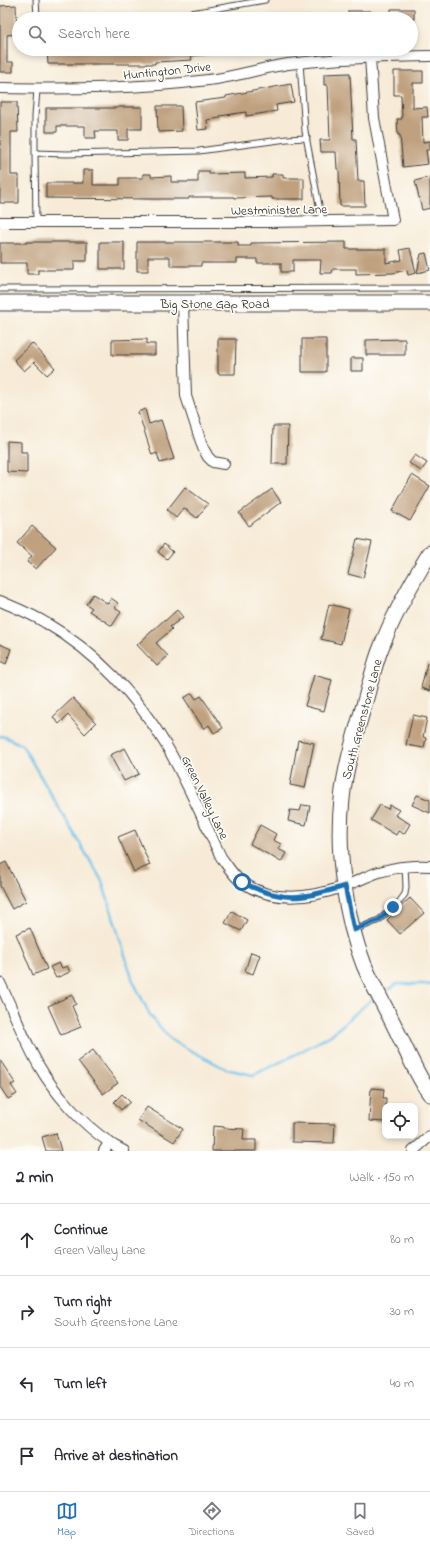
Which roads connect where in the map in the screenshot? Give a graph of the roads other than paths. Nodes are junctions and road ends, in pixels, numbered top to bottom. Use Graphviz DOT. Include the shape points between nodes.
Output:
graph roads {
  1 [pos="36,0"];
  2 [pos="265,0"];
  3 [pos="37,12"];
  4 [pos="197,12"];
  5 [pos="430,56"];
  6 [pos="370,57"];
  7 [pos="300,63"];
  8 [pos="0,88"];
  9 [pos="37,89"];
  10 [pos="306,138"];
  11 [pos="35,153"];
  12 [pos="322,221"];
  13 [pos="0,222"];
  14 [pos="36,223"];
  15 [pos="0,288"];
  16 [pos="430,288"];
  17 [pos="0,303"];
  18 [pos="183,303"];
  19 [pos="430,303"];
  20 [pos="224,464"];
  21 [pos="430,554"];
  22 [pos="0,601"];
  23 [pos="405,866"];
  24 [pos="430,866"];
  25 [pos="345,886"];
  26 [pos="354,930"];
  27 [pos="0,983"];
  28 [pos="430,1094"];
  29 [pos="430,1136"];
  30 [pos="106,1147"];
  31 [pos="124,1151"];
  32 [pos="413,1151"];
  1 -- 3 [label="lane"];
  2 -- 4 [label="lane"];
  5 -- 6 [label="street, Huntington Drive"];
  6 -- 7 [label="street, Huntington Drive"];
  6 -- 12 [label="street, Westminister Lane" via="374,118 393,220"];
  7 -- 9 [label="street, Huntington Drive" via="174,84 102,89"];
  7 -- 10 [label="lane"];
  8 -- 9 [label="street, Huntington Drive"];
  9 -- 11 [label="lane"];
  10 -- 11 [label="lane" via="199,151"];
  10 -- 12 [label="lane"];
  11 -- 14 [label="lane"];
  12 -- 14 [label="street, Westminister Lane"];
  13 -- 14 [label="street, Westminister Lane"];
  15 -- 16 [label="lane"];
  17 -- 18 [label="street, Big Stone Gap Road"];
  18 -- 19 [label="street, Big Stone Gap Road"];
  18 -- 20 [label="street" via="186,396 208,457 213,462"];
  21 -- 25 [label="street, South Greenstone Lane" via="409,586 379,653 349,756 340,820 340,852"];
  22 -- 25 [label="street, Green Valley Lane" via="46,622 87,652 123,686 166,744 221,857 242,882 265,893 287,897 319,894"];
  23 -- 24 [label="street, Green Valley Lane"];
  23 -- 25 [label="street, Green Valley Lane" via="377,873"];
  23 -- 26 [label="lane" via="405,894 400,901 379,920"];
  25 -- 26 [label="street, South Greenstone Lane"];
  26 -- 28 [label="street, South Greenstone Lane" via="364,965"];
  27 -- 30 [label="street" via="46,1078"];
  29 -- 32 [label="street"];
  30 -- 31 [label="street"];
}
